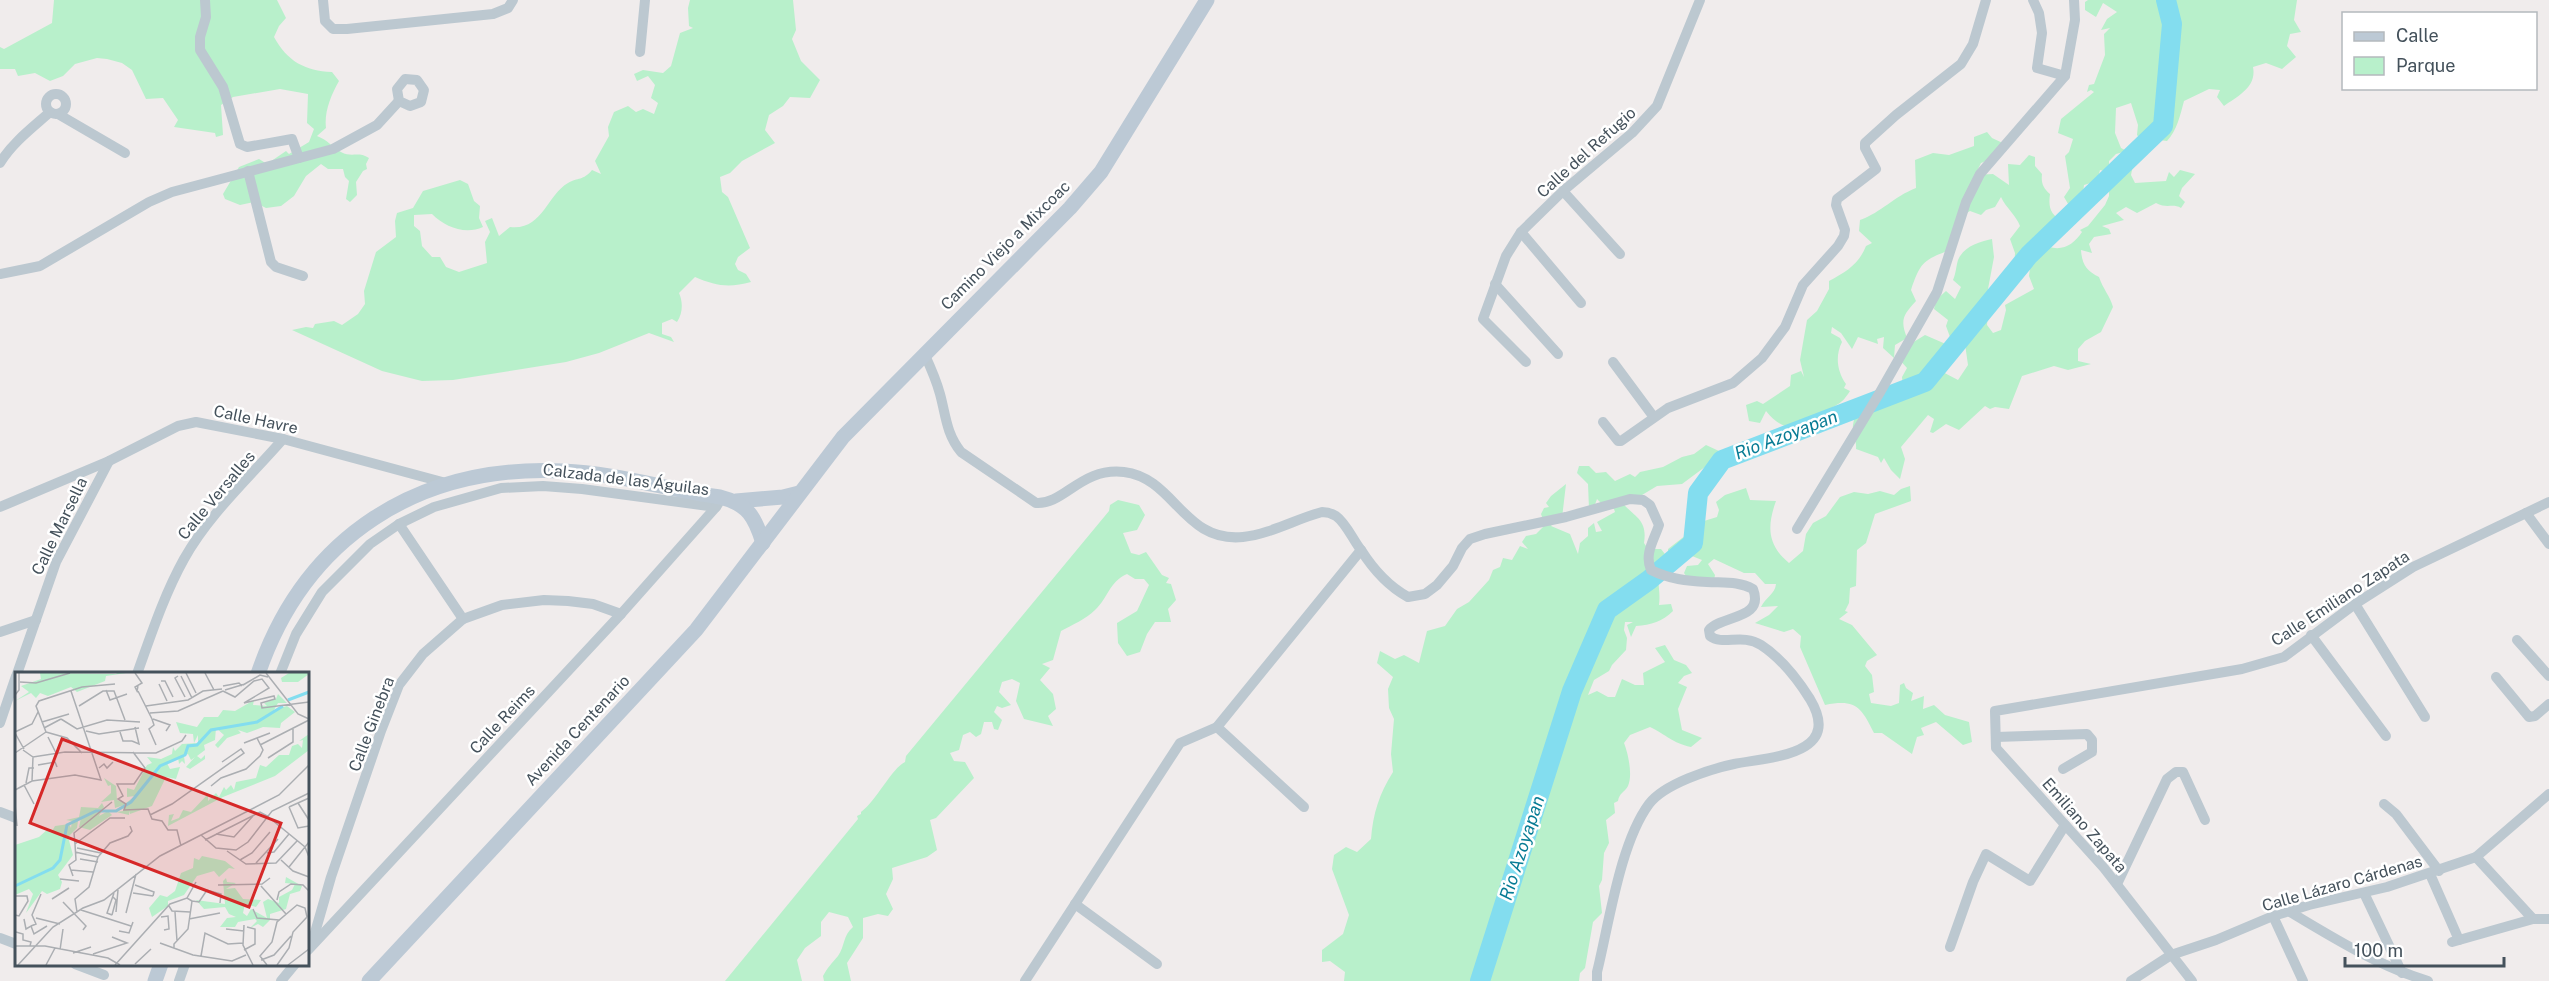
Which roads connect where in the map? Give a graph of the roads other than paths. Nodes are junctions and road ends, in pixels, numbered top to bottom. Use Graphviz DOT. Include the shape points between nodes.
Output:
graph roads {
  1 [pos="205,0"];
  2 [pos="323,0"];
  3 [pos="513,0"];
  4 [pos="645,0"];
  5 [pos="1207,0"];
  6 [pos="1700,0"];
  7 [pos="1986,0"];
  8 [pos="2033,0"];
  9 [pos="2074,0"];
  10 [pos="640,52"];
  11 [pos="2065,76"];
  12 [pos="399,101"];
  13 [pos="125,153"];
  14 [pos="299,158"];
  15 [pos="0,163"];
  16 [pos="248,171"];
  17 [pos="1563,191"];
  18 [pos="1521,232"];
  19 [pos="1620,254"];
  20 [pos="0,274"];
  21 [pos="303,276"];
  22 [pos="1495,284"];
  23 [pos="1581,303"];
  24 [pos="924,353"];
  25 [pos="1558,354"];
  26 [pos="1527,362"];
  27 [pos="1612,362"];
  28 [pos="1653,416"];
  29 [pos="1603,422"];
  30 [pos="283,439"];
  31 [pos="109,461"];
  32 [pos="446,483"];
  33 [pos="799,493"];
  34 [pos="736,501"];
  35 [pos="718,502"];
  36 [pos="2549,502"];
  37 [pos="0,507"];
  38 [pos="2526,513"];
  39 [pos="399,524"];
  40 [pos="1797,529"];
  41 [pos="763,543"];
  42 [pos="2549,544"];
  43 [pos="1360,550"];
  44 [pos="2355,604"];
  45 [pos="621,614"];
  46 [pos="463,619"];
  47 [pos="36,620"];
  48 [pos="0,632"];
  49 [pos="2311,635"];
  50 [pos="2517,640"];
  51 [pos="18,672"];
  52 [pos="138,672"];
  53 [pos="259,672"];
  54 [pos="281,672"];
  55 [pos="2549,676"];
  56 [pos="2496,677"];
  57 [pos="15,681"];
  58 [pos="2549,704"];
  59 [pos="1995,711"];
  60 [pos="2425,717"];
  61 [pos="0,723"];
  62 [pos="1217,727"];
  63 [pos="2386,736"];
  64 [pos="1996,737"];
  65 [pos="2063,769"];
  66 [pos="2547,797"];
  67 [pos="2384,804"];
  68 [pos="1304,807"];
  69 [pos="0,812"];
  70 [pos="15,818"];
  71 [pos="2205,820"];
  72 [pos="2065,825"];
  73 [pos="2476,857"];
  74 [pos="2434,872"];
  75 [pos="2117,884"];
  76 [pos="2364,894"];
  77 [pos="1075,904"];
  78 [pos="2290,912"];
  79 [pos="2272,916"];
  80 [pos="2533,919"];
  81 [pos="2549,919"];
  82 [pos="0,938"];
  83 [pos="15,944"];
  84 [pos="1950,947"];
  85 [pos="309,948"];
  86 [pos="2171,955"];
  87 [pos="1157,964"];
  88 [pos="80,966"];
  89 [pos="160,966"];
  90 [pos="184,966"];
  91 [pos="293,966"];
  92 [pos="2402,973"];
  93 [pos="104,975"];
  94 [pos="155,981"];
  95 [pos="179,981"];
  96 [pos="281,981"];
  97 [pos="369,981"];
  98 [pos="1024,981"];
  99 [pos="1597,981"];
  100 [pos="2131,981"];
  101 [pos="2192,981"];
  102 [pos="2303,981"];
  103 [pos="2428,981"];
  1 -- 14 [label="street" via="200,50 223,87 240,144 248,147 292,139"];
  2 -- 3 [label="street" via="325,21 333,29 347,29 493,14 508,8"];
  4 -- 10 [label="street"];
  5 -- 24 [label="main road, Camino Viejo a Mixcoac" via="1101,172 1070,208"];
  6 -- 17 [label="street, Calle del Refugio" via="1657,106 1632,133"];
  7 -- 28 [label="street" via="1973,44 1961,64 1865,143 1876,169 1837,199 1844,236 1803,285 1775,343 1733,383"];
  8 -- 11 [label="street" via="2042,33 2037,68"];
  9 -- 11 [label="street" via="2075,20"];
  11 -- 40 [label="street" via="1980,174 1966,202 1937,292"];
  12 -- 14 [label="street" via="360,136 333,149"];
  13 -- 15 [label="street" via="54,113 26,133"];
  14 -- 16 [label="street"];
  16 -- 20 [label="street" via="165,195 40,266"];
  16 -- 21 [label="street" via="271,262"];
  17 -- 18 [label="street, Calle del Refugio"];
  17 -- 19 [label="street"];
  18 -- 22 [label="street, Calle del Refugio"];
  18 -- 23 [label="street"];
  22 -- 25 [label="street"];
  22 -- 26 [label="street, Calle del Refugio" via="1483,319"];
  24 -- 33 [label="main road, Camino Viejo a Mixcoac" via="843,437"];
  24 -- 43 [label="street" via="954,444 1030,501 1050,502 1092,475 1134,473 1154,482 1198,526 1219,536 1243,537 1329,512 1344,524"];
  27 -- 28 [label="street"];
  28 -- 29 [label="street" via="1621,441"];
  30 -- 31 [label="street, Calle Havre" via="196,422 178,426"];
  30 -- 32 [label="street, Calle Havre"];
  30 -- 52 [label="street, Calle Versalles" via="202,530 165,597"];
  31 -- 37 [label="street, Calle Havre"];
  31 -- 47 [label="street, Calle Marsella" via="56,562"];
  32 -- 35 [label="main road, Calzada de las Águilas" via="508,471 564,471"];
  32 -- 53 [label="main road, Calzada de las Águilas" via="380,512 355,530 293,600 276,628"];
  33 -- 34 [label="main road, Calzada de las Águilas"];
  33 -- 41 [label="main road, Avenida Centenario"];
  34 -- 35 [label="main road, Calzada de las Águilas"];
  34 -- 41 [label="main road" via="757,523"];
  35 -- 39 [label="street, Calzada de las Águilas" via="543,486 501,488 434,507"];
  35 -- 45 [label="street, Calle Reims"];
  36 -- 38 [label="street, Calle Emiliano Zapata"];
  38 -- 42 [label="street"];
  38 -- 44 [label="street, Calle Emiliano Zapata" via="2413,567"];
  39 -- 46 [label="street"];
  39 -- 54 [label="street, Calzada de las Águilas" via="370,544 322,592 296,634"];
  41 -- 97 [label="main road, Avenida Centenario" via="696,630"];
  43 -- 62 [label="street"];
  43 -- 99 [label="street" via="1395,590 1408,597 1425,594 1437,585 1470,539 1636,499 1650,505 1659,525 1649,552 1651,570 1665,577 1738,583 1753,590 1752,608 1713,625 1710,636 1720,640 1742,638 1761,645 1798,682 1816,714 1817,733 1809,745 1777,758 1734,764 1683,780 1650,802 1629,838"];
  44 -- 49 [label="street, Calle Emiliano Zapata"];
  44 -- 60 [label="street"];
  45 -- 46 [label="street, Calle Ginebra" via="592,604 544,600 502,605"];
  45 -- 85 [label="street, Calle Reims"];
  46 -- 85 [label="street, Calle Ginebra" via="423,654 399,685"];
  47 -- 48 [label="street"];
  47 -- 51 [label="street, Calle Marsella"];
  49 -- 59 [label="street, Calle Emiliano Zapata" via="2284,657 2242,669"];
  49 -- 63 [label="street"];
  50 -- 55 [label="street"];
  56 -- 58 [label="street" via="2529,717"];
  57 -- 61 [label="street, Calle Marsella"];
  59 -- 64 [label="street, Emiliano Zapata"];
  62 -- 68 [label="street"];
  62 -- 77 [label="street" via="1180,743"];
  64 -- 65 [label="street" via="2087,734 2092,740 2092,752"];
  64 -- 72 [label="street, Emiliano Zapata" via="1996,748"];
  66 -- 73 [label="street, Calle Lázaro Cárdenas"];
  67 -- 74 [label="street" via="2397,814"];
  69 -- 70 [label="street"];
  71 -- 75 [label="street" via="2183,772 2176,772 2167,779"];
  72 -- 75 [label="street, Emiliano Zapata"];
  72 -- 84 [label="street" via="2031,881 1986,854"];
  73 -- 74 [label="street, Calle Lázaro Cárdenas"];
  73 -- 80 [label="street"];
  74 -- 76 [label="street, Calle Lázaro Cárdenas"];
  74 -- 80 [label="street" via="2456,941"];
  75 -- 86 [label="street, Emiliano Zapata"];
  76 -- 78 [label="street, Calle Lázaro Cárdenas" via="2309,904"];
  76 -- 92 [label="street"];
  77 -- 87 [label="street"];
  77 -- 98 [label="street"];
  78 -- 79 [label="street, Calle Lázaro Cárdenas"];
  78 -- 92 [label="street"];
  79 -- 86 [label="street, Calle Lázaro Cárdenas"];
  79 -- 102 [label="street"];
  80 -- 81 [label="street"];
  82 -- 83 [label="street"];
  86 -- 100 [label="street, Calle Lázaro Cárdenas"];
  86 -- 101 [label="street, Emiliano Zapata"];
  88 -- 93 [label="street"];
  89 -- 94 [label="main road"];
  90 -- 95 [label="street"];
  91 -- 96 [label="street"];
  92 -- 103 [label="street"];
}
